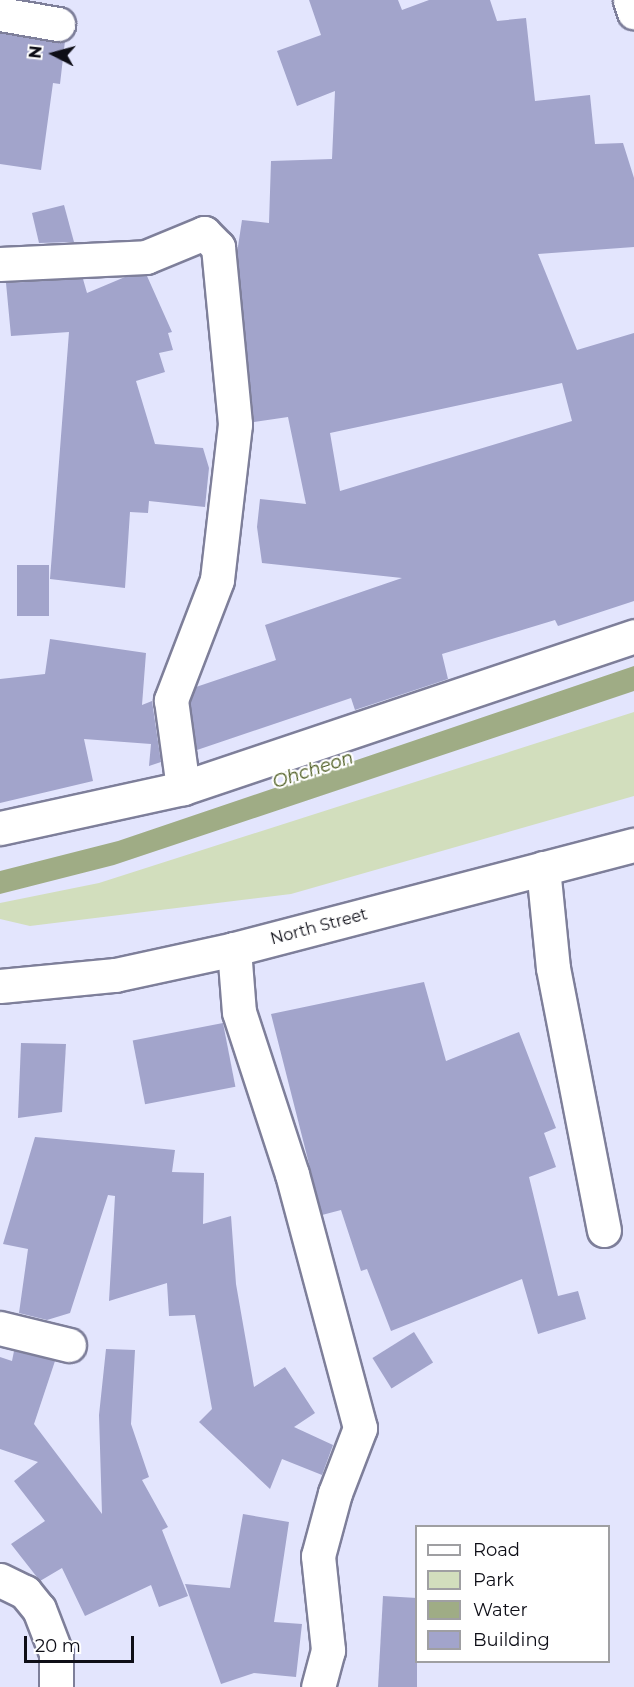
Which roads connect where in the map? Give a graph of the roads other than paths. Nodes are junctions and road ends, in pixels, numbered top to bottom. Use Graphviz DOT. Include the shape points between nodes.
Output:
graph roads {
  1 [pos="630,0"];
  2 [pos="634,12"];
  3 [pos="0,14"];
  4 [pos="58,24"];
  5 [pos="0,264"];
  6 [pos="634,636"];
  7 [pos="183,788"];
  8 [pos="0,828"];
  9 [pos="634,845"];
  10 [pos="543,868"];
  11 [pos="234,949"];
  12 [pos="0,986"];
  13 [pos="604,1230"];
  14 [pos="0,1328"];
  15 [pos="69,1345"];
  16 [pos="0,1580"];
  17 [pos="56,1687"];
  18 [pos="318,1687"];
  1 -- 2 [label="street"];
  3 -- 4 [label="street"];
  5 -- 7 [label="street" via="146,257 204,232 218,247 235,424 217,580 171,700"];
  6 -- 7 [label="street"];
  7 -- 8 [label="street"];
  9 -- 10 [label="street, North Street"];
  10 -- 11 [label="street, North Street"];
  10 -- 13 [label="street" via="554,968"];
  11 -- 12 [label="street, North Street" via="115,975"];
  11 -- 18 [label="street" via="239,1012 292,1174 360,1428 335,1493 318,1556 328,1650"];
  14 -- 15 [label="street"];
  16 -- 17 [label="street" via="25,1592 39,1609 56,1653"];
}
